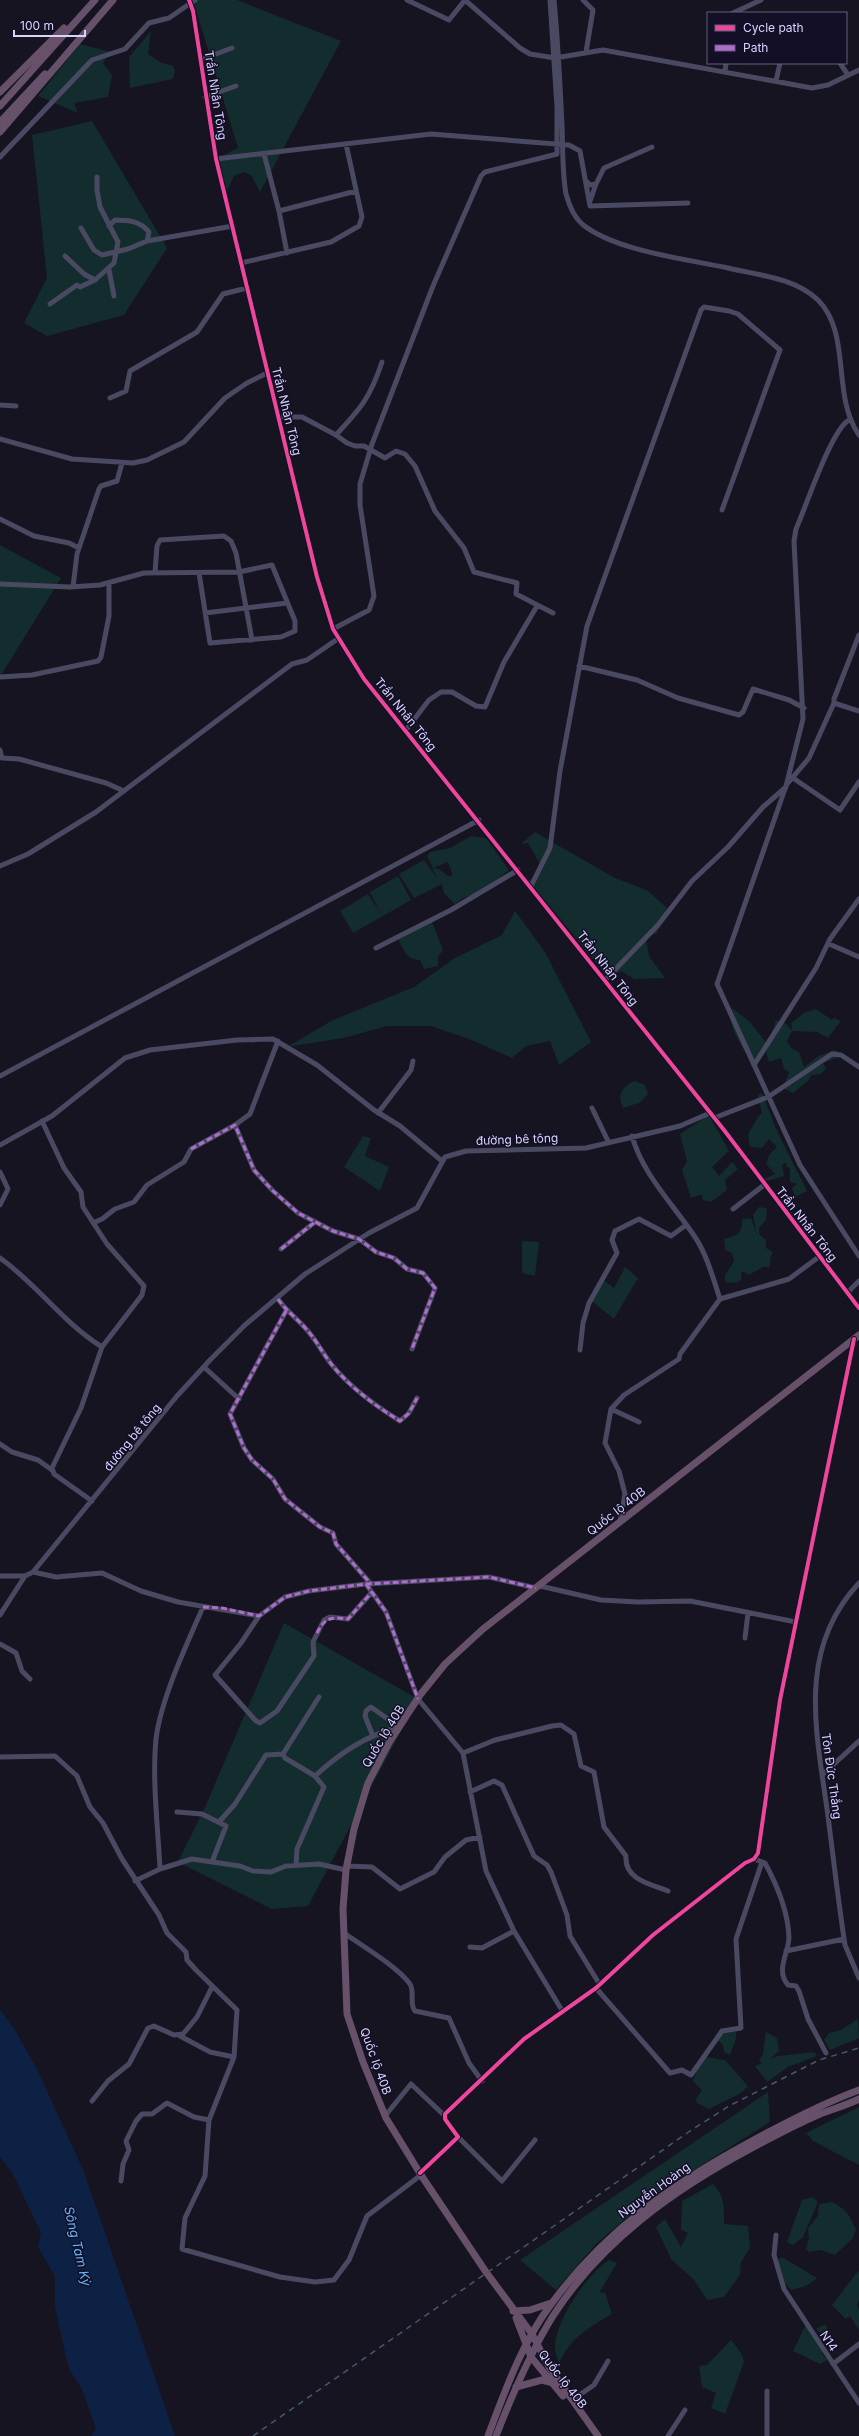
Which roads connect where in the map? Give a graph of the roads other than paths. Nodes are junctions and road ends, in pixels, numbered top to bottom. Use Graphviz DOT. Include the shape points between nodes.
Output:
graph roads {
  1 [pos="92,0"];
  2 [pos="95,0"];
  3 [pos="112,0"];
  4 [pos="189,0"];
  5 [pos="195,0"];
  6 [pos="407,0"];
  7 [pos="550,0"];
  8 [pos="554,0"];
  9 [pos="582,0"];
  10 [pos="760,0"];
  11 [pos="735,12"];
  12 [pos="80,14"];
  13 [pos="68,27"];
  14 [pos="83,33"];
  15 [pos="232,48"];
  16 [pos="586,52"];
  17 [pos="557,57"];
  18 [pos="200,60"];
  19 [pos="726,64"];
  20 [pos="780,64"];
  21 [pos="841,64"];
  22 [pos="859,70"];
  23 [pos="725,71"];
  24 [pos="848,75"];
  25 [pos="776,81"];
  26 [pos="236,86"];
  27 [pos="0,92"];
  28 [pos="205,97"];
  29 [pos="0,106"];
  30 [pos="0,122"];
  31 [pos="0,132"];
  32 [pos="346,144"];
  33 [pos="560,145"];
  34 [pos="652,147"];
  35 [pos="264,154"];
  36 [pos="0,157"];
  37 [pos="216,159"];
  38 [pos="97,177"];
  39 [pos="586,181"];
  40 [pos="596,184"];
  41 [pos="356,192"];
  42 [pos="590,202"];
  43 [pos="688,203"];
  44 [pos="279,211"];
  45 [pos="109,226"];
  46 [pos="233,226"];
  47 [pos="81,228"];
  48 [pos="147,241"];
  49 [pos="116,251"];
  50 [pos="287,253"];
  51 [pos="65,256"];
  52 [pos="241,263"];
  53 [pos="109,270"];
  54 [pos="95,280"];
  55 [pos="247,288"];
  56 [pos="114,296"];
  57 [pos="50,304"];
  58 [pos="382,362"];
  59 [pos="268,373"];
  60 [pos="110,398"];
  61 [pos="0,405"];
  62 [pos="16,406"];
  63 [pos="278,417"];
  64 [pos="849,420"];
  65 [pos="336,434"];
  66 [pos="859,435"];
  67 [pos="0,440"];
  68 [pos="370,449"];
  69 [pos="122,463"];
  70 [pos="722,510"];
  71 [pos="0,518"];
  72 [pos="79,548"];
  73 [pos="155,572"];
  74 [pos="239,572"];
  75 [pos="199,573"];
  76 [pos="108,583"];
  77 [pos="0,584"];
  78 [pos="73,587"];
  79 [pos="287,603"];
  80 [pos="538,606"];
  81 [pos="246,607"];
  82 [pos="204,612"];
  83 [pos="553,613"];
  84 [pos="333,629"];
  85 [pos="859,635"];
  86 [pos="339,638"];
  87 [pos="252,640"];
  88 [pos="579,666"];
  89 [pos="0,677"];
  90 [pos="834,703"];
  91 [pos="804,708"];
  92 [pos="859,711"];
  93 [pos="406,730"];
  94 [pos="0,750"];
  95 [pos="793,778"];
  96 [pos="859,782"];
  97 [pos="787,785"];
  98 [pos="124,791"];
  99 [pos="479,820"];
  100 [pos="0,866"];
  101 [pos="518,870"];
  102 [pos="531,886"];
  103 [pos="859,899"];
  104 [pos="829,944"];
  105 [pos="376,948"];
  106 [pos="859,957"];
  107 [pos="605,980"];
  108 [pos="278,1041"];
  109 [pos="413,1061"];
  110 [pos="754,1065"];
  111 [pos="859,1067"];
  112 [pos="0,1076"];
  113 [pos="768,1097"];
  114 [pos="592,1108"];
  115 [pos="378,1113"];
  116 [pos="710,1113"];
  117 [pos="714,1118"];
  118 [pos="42,1122"];
  119 [pos="235,1125"];
  120 [pos="632,1136"];
  121 [pos="608,1141"];
  122 [pos="0,1145"];
  123 [pos="442,1161"];
  124 [pos="0,1172"];
  125 [pos="764,1185"];
  126 [pos="0,1205"];
  127 [pos="733,1209"];
  128 [pos="315,1222"];
  129 [pos="93,1223"];
  130 [pos="686,1225"];
  131 [pos="359,1239"];
  132 [pos="281,1249"];
  133 [pos="820,1256"];
  134 [pos="859,1256"];
  135 [pos="0,1258"];
  136 [pos="859,1281"];
  137 [pos="847,1293"];
  138 [pos="278,1299"];
  139 [pos="720,1299"];
  140 [pos="859,1308"];
  141 [pos="286,1311"];
  142 [pos="857,1337"];
  143 [pos="102,1347"];
  144 [pos="412,1349"];
  145 [pos="580,1350"];
  146 [pos="204,1367"];
  147 [pos="417,1398"];
  148 [pos="239,1399"];
  149 [pos="611,1409"];
  150 [pos="640,1422"];
  151 [pos="0,1444"];
  152 [pos="52,1470"];
  153 [pos="92,1501"];
  154 [pos="620,1522"];
  155 [pos="33,1572"];
  156 [pos="0,1576"];
  157 [pos="25,1576"];
  158 [pos="368,1584"];
  159 [pos="859,1584"];
  160 [pos="538,1587"];
  161 [pos="372,1592"];
  162 [pos="203,1607"];
  163 [pos="748,1613"];
  164 [pos="0,1615"];
  165 [pos="259,1616"];
  166 [pos="796,1622"];
  167 [pos="745,1638"];
  168 [pos="0,1644"];
  169 [pos="30,1679"];
  170 [pos="319,1697"];
  171 [pos="418,1699"];
  172 [pos="399,1727"];
  173 [pos="373,1736"];
  174 [pos="859,1741"];
  175 [pos="463,1753"];
  176 [pos="283,1754"];
  177 [pos="0,1757"];
  178 [pos="822,1775"];
  179 [pos="315,1776"];
  180 [pos="470,1792"];
  181 [pos="177,1812"];
  182 [pos="219,1822"];
  183 [pos="480,1837"];
  184 [pos="754,1859"];
  185 [pos="212,1862"];
  186 [pos="762,1862"];
  187 [pos="296,1866"];
  188 [pos="346,1868"];
  189 [pos="160,1869"];
  190 [pos="135,1881"];
  191 [pos="668,1891"];
  192 [pos="514,1931"];
  193 [pos="344,1933"];
  194 [pos="844,1939"];
  195 [pos="470,1947"];
  196 [pos="786,1951"];
  197 [pos="859,1978"];
  198 [pos="212,1987"];
  199 [pos="598,1987"];
  200 [pos="563,2012"];
  201 [pos="180,2036"];
  202 [pos="826,2053"];
  203 [pos="234,2057"];
  204 [pos="482,2081"];
  205 [pos="859,2090"];
  206 [pos="92,2100"];
  207 [pos="858,2100"];
  208 [pos="385,2116"];
  209 [pos="445,2116"];
  210 [pos="209,2120"];
  211 [pos="458,2137"];
  212 [pos="535,2140"];
  213 [pos="421,2174"];
  214 [pos="121,2182"];
  215 [pos="776,2235"];
  216 [pos="551,2303"];
  217 [pos="513,2311"];
  218 [pos="532,2334"];
  219 [pos="527,2344"];
  220 [pos="538,2344"];
  221 [pos="859,2344"];
  222 [pos="531,2357"];
  223 [pos="608,2360"];
  224 [pos="833,2364"];
  225 [pos="553,2383"];
  226 [pos="516,2387"];
  227 [pos="767,2391"];
  228 [pos="572,2400"];
  229 [pos="859,2403"];
  230 [pos="686,2410"];
  231 [pos="495,2417"];
  232 [pos="484,2436"];
  233 [pos="488,2436"];
  234 [pos="496,2436"];
  235 [pos="593,2436"];
  236 [pos="598,2436"];
  237 [pos="668,2436"];
  238 [pos="767,2436"];
  1 -- 12 [label="highway"];
  2 -- 12 [label="highway"];
  3 -- 14 [label="highway"];
  4 -- 18 [label="street, Trần Nhân Tông, bridge"];
  5 -- 36 [label="street" via="168,18 149,23 125,49 100,55 92,60"];
  6 -- 17 [label="street" via="449,20 465,0 520,48 530,54"];
  7 -- 17 [label="street"];
  8 -- 17 [label="street"];
  9 -- 16 [label="street" via="593,10"];
  10 -- 11 [label="street"];
  12 -- 13 [label="highway"];
  13 -- 27 [label="highway"];
  13 -- 29 [label="highway"];
  14 -- 30 [label="highway"];
  14 -- 31 [label="highway"];
  15 -- 18 [label="street"];
  16 -- 17 [label="street"];
  16 -- 23 [label="street" via="603,50"];
  17 -- 33 [label="street"];
  18 -- 28 [label="street, Trần Nhân Tông"];
  19 -- 23 [label="street"];
  20 -- 25 [label="street"];
  21 -- 24 [label="street"];
  22 -- 24 [label="street"];
  23 -- 25 [label="street"];
  24 -- 25 [label="street" via="820,88"];
  26 -- 28 [label="street"];
  28 -- 37 [label="street, Trần Nhân Tông"];
  32 -- 33 [label="street" via="431,134"];
  32 -- 35 [label="street"];
  32 -- 41 [label="street"];
  33 -- 39 [label="street" via="569,145 580,151"];
  33 -- 64 [label="street" via="570,206 578,220 590,229 639,249 797,286 817,300 834,327"];
  33 -- 68 [label="street" via="556,155 485,172 481,176 433,286"];
  34 -- 40 [label="street" via="604,168"];
  35 -- 37 [label="street"];
  35 -- 44 [label="street"];
  37 -- 46 [label="street, Trần Nhân Tông"];
  38 -- 45 [label="street" via="100,207"];
  39 -- 40 [label="street" via="590,185"];
  39 -- 42 [label="street"];
  40 -- 42 [label="street"];
  41 -- 44 [label="street"];
  41 -- 50 [label="street" via="362,218 359,226 331,242"];
  42 -- 43 [label="street" via="590,206"];
  44 -- 50 [label="street"];
  45 -- 48 [label="street" via="115,220 131,220 143,225 148,232"];
  45 -- 49 [label="street" via="118,242"];
  46 -- 48 [label="street"];
  46 -- 52 [label="street, Trần Nhân Tông"];
  47 -- 49 [label="street" via="99,254"];
  48 -- 49 [label="street"];
  49 -- 53 [label="street" via="114,263"];
  50 -- 52 [label="street"];
  51 -- 54 [label="street" via="84,274"];
  52 -- 55 [label="street, Trần Nhân Tông"];
  53 -- 54 [label="street"];
  53 -- 56 [label="street"];
  54 -- 57 [label="street" via="80,287 77,285"];
  55 -- 59 [label="street, Trần Nhân Tông"];
  55 -- 60 [label="street" via="223,294 197,332 130,371 126,391"];
  58 -- 65 [label="street" via="373,389 366,400"];
  59 -- 63 [label="street, Trần Nhân Tông"];
  59 -- 69 [label="street" via="247,382 225,398 184,442 147,460"];
  61 -- 62 [label="street"];
  63 -- 65 [label="street" via="302,417"];
  63 -- 84 [label="street, Trần Nhân Tông" via="317,577"];
  64 -- 66 [label="street"];
  64 -- 91 [label="street" via="842,426 829,450 796,529 794,541"];
  65 -- 68 [label="street" via="353,446 363,445"];
  67 -- 69 [label="street" via="72,459"];
  68 -- 80 [label="street" via="385,458 396,451 405,454 420,476 435,511 465,551 474,572 517,583 516,594"];
  68 -- 84 [label="street" via="360,484 360,505 374,596 373,604 369,610"];
  69 -- 72 [label="street" via="117,482 99,489"];
  70 -- 88 [label="street" via="780,350 738,314 704,308 598,594 585,632"];
  71 -- 72 [label="street" via="34,536 69,543"];
  72 -- 78 [label="street"];
  73 -- 74 [label="street" via="157,546 160,540 224,536 231,542 236,553"];
  73 -- 75 [label="street"];
  73 -- 76 [label="street" via="144,572"];
  74 -- 75 [label="street"];
  74 -- 79 [label="street" via="274,566"];
  74 -- 81 [label="street"];
  75 -- 82 [label="street"];
  76 -- 78 [label="street"];
  76 -- 89 [label="street" via="109,616 98,661 32,675"];
  77 -- 78 [label="street"];
  79 -- 81 [label="street"];
  79 -- 87 [label="street" via="296,626 295,631 281,637"];
  80 -- 83 [label="street"];
  80 -- 93 [label="street" via="504,662 485,707 476,706 452,692 441,692 429,700"];
  81 -- 82 [label="street"];
  81 -- 87 [label="street"];
  82 -- 87 [label="street" via="210,643"];
  84 -- 86 [label="street, Trần Nhân Tông"];
  85 -- 90 [label="street"];
  86 -- 93 [label="street, Trần Nhân Tông" via="364,679"];
  86 -- 98 [label="street" via="307,660 292,664"];
  88 -- 91 [label="street" via="637,680 678,698 739,716 753,689 789,700"];
  88 -- 102 [label="street" via="558,783 550,848"];
  90 -- 92 [label="street"];
  90 -- 95 [label="street" via="810,758"];
  91 -- 97 [label="street"];
  93 -- 99 [label="street, Trần Nhân Tông"];
  94 -- 98 [label="street" via="2,758 19,759 106,783"];
  95 -- 96 [label="street" via="840,810"];
  95 -- 97 [label="street"];
  97 -- 107 [label="street" via="692,881 658,925"];
  97 -- 110 [label="street" via="717,981 721,997"];
  98 -- 100 [label="street" via="96,812 28,854"];
  99 -- 101 [label="street, Trần Nhân Tông"];
  99 -- 112 [label="street"];
  101 -- 102 [label="street, Trần Nhân Tông"];
  101 -- 105 [label="street" via="451,910"];
  102 -- 107 [label="street, Trần Nhân Tông"];
  103 -- 104 [label="street"];
  104 -- 106 [label="street"];
  104 -- 110 [label="street" via="761,1058"];
  107 -- 116 [label="street, Trần Nhân Tông"];
  108 -- 115 [label="street" via="318,1065"];
  108 -- 118 [label="street" via="237,1040 192,1045 150,1050 125,1058"];
  108 -- 119 [label="street" via="250,1114"];
  109 -- 115 [label="street" via="411,1070"];
  110 -- 113 [label="street"];
  111 -- 113 [label="street" via="841,1055 832,1054"];
  113 -- 117 [label="street"];
  113 -- 134 [label="street" via="800,1165"];
  114 -- 121 [label="street"];
  115 -- 123 [label="street" via="400,1126"];
  116 -- 117 [label="street, Trần Nhân Tông"];
  116 -- 120 [label="street, đường bê tông" via="680,1126"];
  117 -- 125 [label="street, Trần Nhân Tông"];
  118 -- 122 [label="street"];
  118 -- 129 [label="street" via="64,1168 81,1192 83,1207"];
  119 -- 128 [label="street" via="254,1170 298,1213"];
  119 -- 129 [label="street" via="191,1149 184,1162 147,1185 134,1202 115,1209"];
  120 -- 121 [label="street, đường bê tông"];
  120 -- 130 [label="street" via="648,1171"];
  121 -- 123 [label="street, đường bê tông" via="586,1148 466,1151 445,1157"];
  123 -- 131 [label="street, đường bê tông" via="417,1208"];
  124 -- 126 [label="street" via="8,1189"];
  125 -- 127 [label="street"];
  125 -- 133 [label="street, Trần Nhân Tông"];
  128 -- 131 [label="street"];
  128 -- 132 [label="street"];
  129 -- 143 [label="street" via="107,1244 142,1283 144,1289"];
  130 -- 139 [label="street" via="702,1248"];
  130 -- 145 [label="street" via="670,1236 639,1219 615,1231 612,1240 617,1253 589,1303 583,1323"];
  131 -- 138 [label="street, đường bê tông" via="305,1274"];
  131 -- 144 [label="street" via="376,1252 394,1258 407,1269 424,1273 435,1288"];
  133 -- 137 [label="street, Trần Nhân Tông"];
  133 -- 139 [label="street" via="789,1279"];
  135 -- 143 [label="street" via="13,1267 72,1326"];
  136 -- 137 [label="street"];
  137 -- 140 [label="street, Trần Nhân Tông"];
  138 -- 141 [label="street"];
  138 -- 146 [label="street, đường bê tông" via="245,1325"];
  139 -- 149 [label="street" via="679,1358 624,1395"];
  141 -- 147 [label="street" via="307,1329 331,1364 354,1389 392,1416 400,1421 409,1413"];
  141 -- 148 [label="street"];
  142 -- 154 [label="highway, Quốc lộ 40B"];
  142 -- 166 [label="street"];
  143 -- 152 [label="street" via="81,1408"];
  146 -- 148 [label="street"];
  146 -- 153 [label="street, đường bê tông" via="177,1396"];
  148 -- 158 [label="street" via="230,1414 244,1448 252,1460 273,1479 285,1499 320,1527 333,1533 336,1544"];
  149 -- 150 [label="street"];
  149 -- 154 [label="street" via="605,1443 619,1471 625,1494"];
  151 -- 152 [label="street" via="12,1452 38,1460"];
  152 -- 153 [label="street"];
  153 -- 155 [label="street, đường bê tông"];
  154 -- 160 [label="highway, Quốc lộ 40B"];
  155 -- 157 [label="street, đường bê tông"];
  155 -- 162 [label="street" via="56,1577 102,1573 141,1591"];
  156 -- 157 [label="street, đường bê tông"];
  157 -- 164 [label="street"];
  158 -- 160 [label="street" via="489,1577"];
  158 -- 161 [label="street"];
  158 -- 165 [label="street" via="309,1591 285,1597"];
  159 -- 178 [label="street, Tôn Đức Thắng" via="836,1614 819,1660 814,1706"];
  160 -- 163 [label="street" via="601,1600 690,1601"];
  160 -- 171 [label="highway, Quốc lộ 40B" via="483,1629 445,1664"];
  161 -- 165 [label="street" via="348,1619 330,1617 324,1620 313,1642 314,1656 277,1711 260,1723 215,1675"];
  161 -- 171 [label="street" via="386,1612"];
  162 -- 165 [label="street" via="222,1608"];
  162 -- 189 [label="street" via="178,1667 156,1738"];
  163 -- 166 [label="street"];
  163 -- 167 [label="street"];
  166 -- 184 [label="street" via="780,1700 761,1846"];
  168 -- 169 [label="street" via="16,1653 22,1671"];
  170 -- 176 [label="street"];
  171 -- 172 [label="highway, Quốc lộ 40B"];
  171 -- 175 [label="street"];
  172 -- 173 [label="street"];
  172 -- 173 [label="street" via="371,1707 365,1716"];
  172 -- 188 [label="highway, Quốc lộ 40B" via="368,1783 354,1829"];
  173 -- 179 [label="street" via="345,1750"];
  174 -- 178 [label="street"];
  175 -- 180 [label="street"];
  175 -- 191 [label="street" via="495,1740 552,1726 561,1726 574,1734 581,1766 594,1772 604,1827 626,1856 627,1869 640,1880"];
  176 -- 179 [label="street" via="285,1758"];
  176 -- 182 [label="street" via="266,1755 235,1804"];
  177 -- 190 [label="street" via="55,1756 77,1776 90,1807 103,1824"];
  178 -- 194 [label="street, Tôn Đức Thắng"];
  179 -- 187 [label="street" via="323,1784 324,1790 297,1849"];
  180 -- 183 [label="street"];
  180 -- 199 [label="street" via="494,1781 502,1785 534,1856 547,1864 551,1872 567,1915 570,1936"];
  181 -- 182 [label="street" via="202,1814"];
  182 -- 185 [label="street" via="227,1828"];
  183 -- 188 [label="street" via="466,1840 445,1857 434,1872 400,1889 372,1867"];
  183 -- 192 [label="street" via="486,1871"];
  184 -- 186 [label="street"];
  184 -- 199 [label="street" via="745,1863 653,1935"];
  185 -- 187 [label="street" via="240,1866 253,1871 271,1872 286,1866"];
  185 -- 189 [label="street" via="192,1859"];
  186 -- 196 [label="street" via="765,1863 779,1891 788,1930"];
  186 -- 199 [label="street" via="736,1939 741,2028 722,2031 691,2075 682,2070 670,2073"];
  187 -- 188 [label="street" via="319,1864"];
  188 -- 193 [label="highway, Quốc lộ 40B"];
  189 -- 190 [label="street"];
  190 -- 198 [label="street" via="159,1915 167,1933 186,1952 187,1960"];
  192 -- 195 [label="street" via="482,1948"];
  192 -- 200 [label="street"];
  193 -- 204 [label="street" via="405,1979 411,1986 412,2005 415,2011 449,2018 469,2063"];
  193 -- 208 [label="highway, Quốc lộ 40B" via="347,2014"];
  194 -- 196 [label="street"];
  194 -- 197 [label="street, Tôn Đức Thắng"];
  196 -- 202 [label="street" via="782,1966 785,1980 788,1985 796,1986 799,1991 808,2019"];
  198 -- 201 [label="street" via="197,2017"];
  198 -- 203 [label="street" via="236,2010"];
  199 -- 200 [label="street"];
  200 -- 204 [label="street" via="524,2039"];
  201 -- 203 [label="street" via="210,2052"];
  201 -- 206 [label="street" via="150,2027 129,2064 108,2081"];
  203 -- 210 [label="street"];
  204 -- 209 [label="street" via="461,2097"];
  205 -- 216 [label="highway, Nguyễn Hoàng" via="821,2105 773,2129 671,2188 637,2212 605,2241"];
  207 -- 220 [label="highway, Nguyễn Hoàng" via="819,2114 752,2148 695,2180 666,2200 614,2243 582,2277 553,2316"];
  208 -- 209 [label="street" via="411,2084"];
  208 -- 213 [label="highway, Quốc lộ 40B"];
  209 -- 211 [label="street"];
  210 -- 213 [label="street" via="205,2176 185,2218 181,2246 184,2250 232,2262 260,2273 314,2282 336,2279 349,2260 367,2216"];
  210 -- 214 [label="street" via="194,2117 167,2103 152,2114 142,2114 126,2141 129,2150 123,2164"];
  211 -- 212 [label="street" via="502,2181"];
  211 -- 213 [label="street"];
  213 -- 217 [label="highway, Quốc lộ 40B"];
  215 -- 224 [label="street, N14" via="774,2255 784,2289"];
  216 -- 217 [label="highway" via="530,2310"];
  216 -- 218 [label="highway, Nguyễn Hoàng"];
  217 -- 218 [label="highway, Quốc lộ 40B"];
  217 -- 219 [label="highway, Quốc lộ 40B"];
  218 -- 219 [label="highway, Nguyễn Hoàng"];
  218 -- 220 [label="highway, Quốc lộ 40B"];
  219 -- 222 [label="highway, Quốc lộ 40B"];
  219 -- 231 [label="highway, Nguyễn Hoàng"];
  220 -- 222 [label="highway, Nguyễn Hoàng"];
  220 -- 228 [label="highway, Quốc lộ 40B"];
  221 -- 224 [label="street"];
  222 -- 225 [label="highway, Quốc lộ 40B"];
  222 -- 226 [label="highway, Nguyễn Hoàng"];
  223 -- 228 [label="street" via="594,2386"];
  224 -- 229 [label="street, N14"];
  225 -- 226 [label="highway" via="542,2380"];
  225 -- 235 [label="highway, Quốc lộ 40B"];
  226 -- 234 [label="highway, Nguyễn Hoàng"];
  227 -- 238 [label="street"];
  228 -- 236 [label="highway, Quốc lộ 40B"];
  230 -- 237 [label="street"];
  231 -- 232 [label="highway"];
  231 -- 233 [label="highway, Nguyễn Hoàng"];
}
